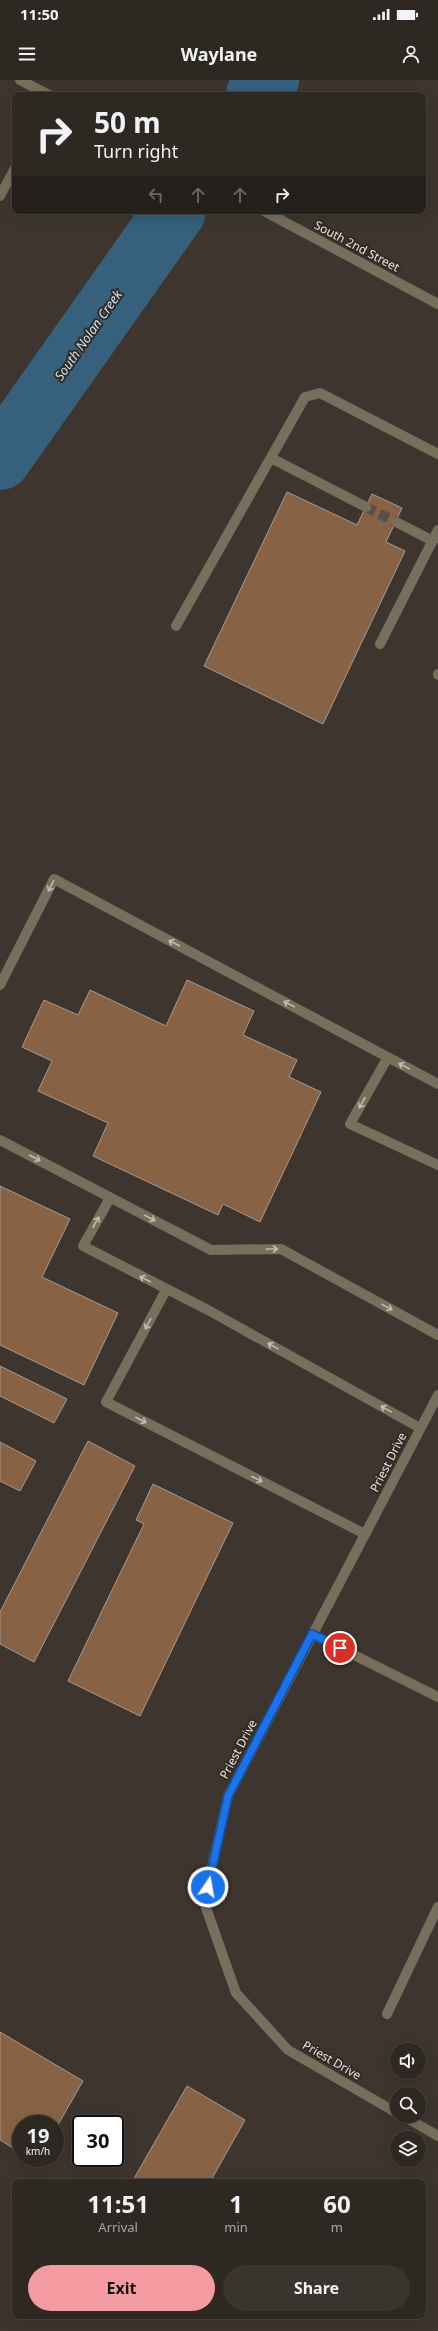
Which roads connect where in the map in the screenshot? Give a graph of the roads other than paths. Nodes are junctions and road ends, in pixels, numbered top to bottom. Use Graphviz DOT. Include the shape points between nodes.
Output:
graph roads {
  1 [pos="20,80"];
  2 [pos="42,92"];
  3 [pos="12,174"];
  4 [pos="0,196"];
  5 [pos="270,214"];
  6 [pos="438,304"];
  7 [pos="438,454"];
  8 [pos="271,458"];
  9 [pos="366,507"];
  10 [pos="396,522"];
  11 [pos="438,530"];
  12 [pos="433,541"];
  13 [pos="176,626"];
  14 [pos="380,644"];
  15 [pos="0,985"];
  16 [pos="388,1057"];
  17 [pos="438,1084"];
  18 [pos="0,1140"];
  19 [pos="438,1165"];
  20 [pos="110,1198"];
  21 [pos="166,1290"];
  22 [pos="438,1335"];
  23 [pos="438,1395"];
  24 [pos="420,1428"];
  25 [pos="365,1534"];
  26 [pos="312,1634"];
  27 [pos="438,1697"];
  28 [pos="438,1907"];
  29 [pos="387,2014"];
  30 [pos="390,2109"];
  31 [pos="415,2123"];
  32 [pos="438,2136"];
  1 -- 2 [label="street"];
  3 -- 4 [label="street"];
  5 -- 6 [label="street, South 2nd Street"];
  7 -- 8 [label="street" via="320,393 305,397"];
  8 -- 9 [label="street"];
  8 -- 13 [label="street"];
  10 -- 12 [label="street"];
  11 -- 12 [label="street"];
  12 -- 14 [label="street"];
  16 -- 15 [label="street, one-way" via="54,879"];
  17 -- 16 [label="street, one-way"];
  16 -- 19 [label="street, one-way" via="350,1124"];
  18 -- 20 [label="street, one-way"];
  21 -- 20 [label="street, one-way" via="83,1246"];
  20 -- 22 [label="street, one-way" via="211,1250 281,1249"];
  24 -- 21 [label="street, one-way" via="208,1310"];
  21 -- 25 [label="street, one-way" via="106,1402"];
  23 -- 24 [label="street, Priest Drive"];
  24 -- 25 [label="street, Priest Drive"];
  25 -- 26 [label="street, Priest Drive"];
  26 -- 27 [label="street"];
  26 -- 30 [label="street, Priest Drive" via="228,1796 204,1902 236,1993 288,2050"];
  28 -- 29 [label="street"];
  31 -- 32 [label="street"];
}
